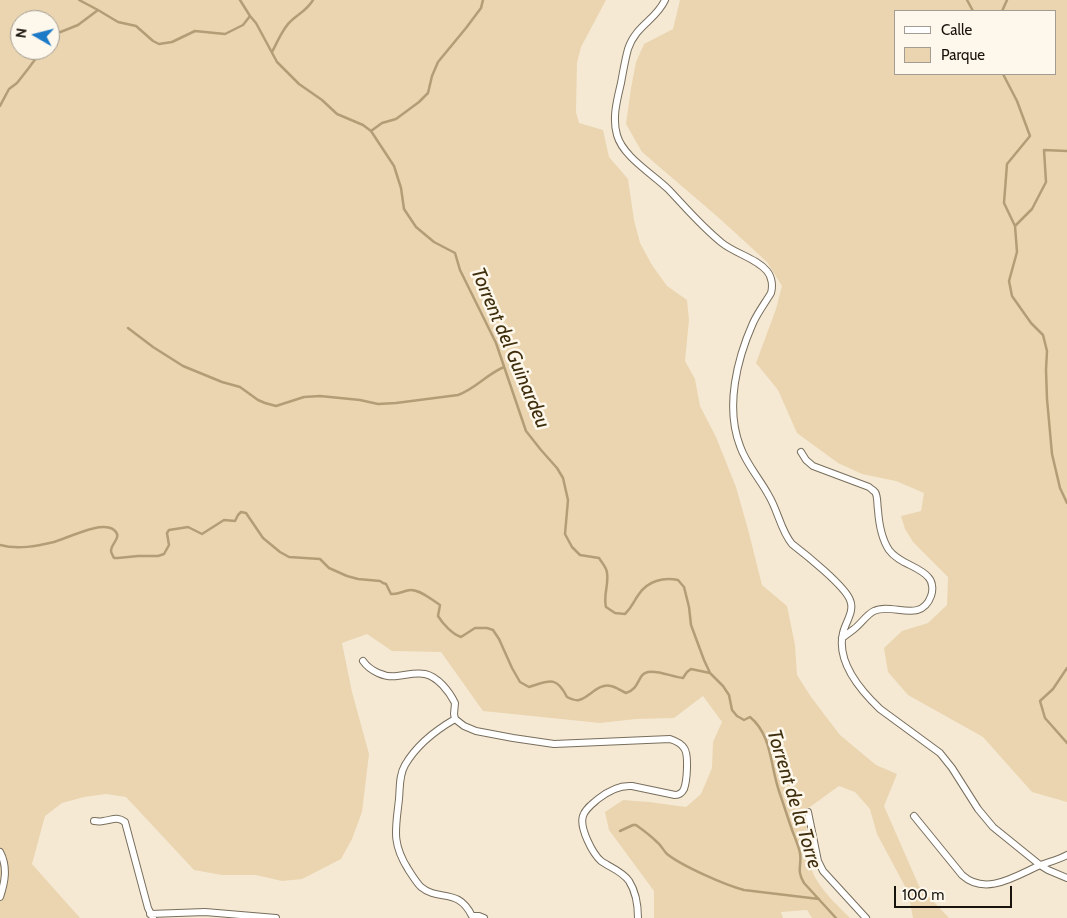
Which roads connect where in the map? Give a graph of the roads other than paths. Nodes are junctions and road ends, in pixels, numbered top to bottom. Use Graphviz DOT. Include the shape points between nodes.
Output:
graph roads {
  1 [pos="665,0"];
  2 [pos="801,452"];
  3 [pos="842,638"];
  4 [pos="363,661"];
  5 [pos="455,719"];
  6 [pos="808,812"];
  7 [pos="914,816"];
  8 [pos="94,821"];
  9 [pos="0,852"];
  10 [pos="1067,855"];
  11 [pos="1040,865"];
  12 [pos="1067,878"];
  13 [pos="0,898"];
  14 [pos="152,916"];
  15 [pos="472,917"];
  16 [pos="276,918"];
  17 [pos="484,918"];
  18 [pos="638,918"];
  19 [pos="866,918"];
  1 -- 3 [label="street" via="630,41 615,114 617,136 628,153 670,190 702,225 770,275 771,293 753,324 737,372 733,391 736,433 745,457 774,503 787,538 849,597 851,610"];
  2 -- 3 [label="street" via="813,466 875,492 886,547 899,560 930,579 932,585 932,595 921,608 914,612 873,611"];
  3 -- 11 [label="street" via="846,665 871,701 940,753 989,824"];
  4 -- 5 [label="street" via="374,671 386,675 416,673 433,677 455,703"];
  5 -- 15 [label="street" via="435,732 403,768 396,839 399,854 415,880 429,891 459,900"];
  5 -- 18 [label="street" via="469,729 543,743 670,739 683,746 687,762 681,793 674,795 632,786 617,787 599,798 583,816 584,832 594,852 620,872 634,890"];
  6 -- 19 [label="street" via="818,861"];
  7 -- 11 [label="street" via="962,875 976,884 995,884"];
  8 -- 14 [label="street" via="116,818 125,822"];
  9 -- 13 [label="street" via="6,872"];
  10 -- 11 [label="street"];
  11 -- 12 [label="street"];
  14 -- 16 [label="street" via="205,912"];
  15 -- 17 [label="street"];
}
